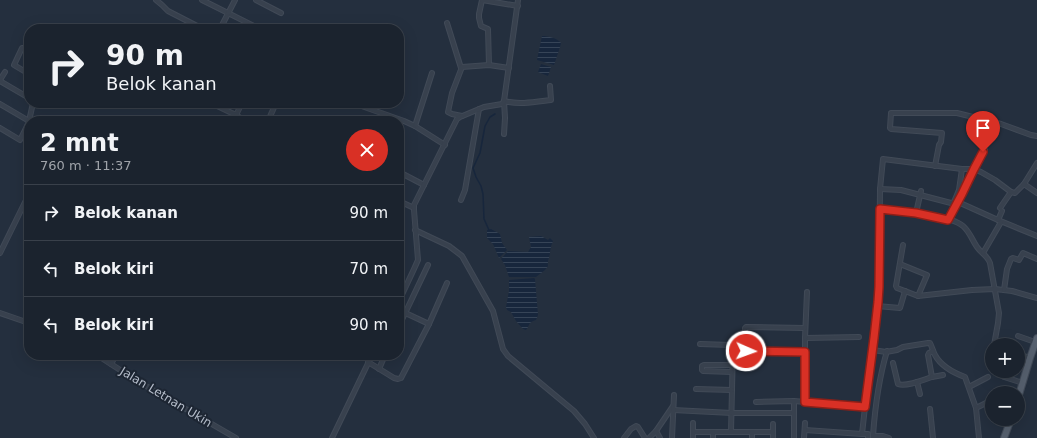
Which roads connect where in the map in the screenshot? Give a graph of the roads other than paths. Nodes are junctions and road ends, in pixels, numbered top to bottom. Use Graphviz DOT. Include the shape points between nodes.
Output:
graph roads {
  1 [pos="156,0"];
  2 [pos="202,0"];
  3 [pos="235,0"];
  4 [pos="257,0"];
  5 [pos="482,0"];
  6 [pos="518,0"];
  7 [pos="518,6"];
  8 [pos="228,13"];
  9 [pos="281,13"];
  10 [pos="447,23"];
  11 [pos="193,24"];
  12 [pos="222,24"];
  13 [pos="250,24"];
  14 [pos="24,48"];
  15 [pos="489,65"];
  16 [pos="461,68"];
  17 [pos="509,68"];
  18 [pos="24,71"];
  19 [pos="5,72"];
  20 [pos="432,73"];
  21 [pos="0,81"];
  22 [pos="550,86"];
  23 [pos="24,95"];
  24 [pos="504,101"];
  25 [pos="0,104"];
  26 [pos="221,108"];
  27 [pos="240,108"];
  28 [pos="365,108"];
  29 [pos="478,109"];
  30 [pos="236,115"];
  31 [pos="383,116"];
  32 [pos="462,116"];
  33 [pos="24,118"];
  34 [pos="404,121"];
  35 [pos="415,126"];
  36 [pos="0,128"];
  37 [pos="24,132"];
  38 [pos="504,134"];
  39 [pos="1037,136"];
  40 [pos="444,145"];
  41 [pos="985,150"];
  42 [pos="1037,163"];
  43 [pos="935,166"];
  44 [pos="962,169"];
  45 [pos="974,169"];
  46 [pos="404,175"];
  47 [pos="1024,184"];
  48 [pos="424,185"];
  49 [pos="880,189"];
  50 [pos="1011,192"];
  51 [pos="921,193"];
  52 [pos="1037,193"];
  53 [pos="461,200"];
  54 [pos="958,202"];
  55 [pos="404,203"];
  56 [pos="24,204"];
  57 [pos="414,208"];
  58 [pos="880,209"];
  59 [pos="916,213"];
  60 [pos="946,219"];
  61 [pos="1000,221"];
  62 [pos="415,230"];
  63 [pos="1037,236"];
  64 [pos="903,245"];
  65 [pos="983,252"];
  66 [pos="0,253"];
  67 [pos="1037,259"];
  68 [pos="900,264"];
  69 [pos="428,265"];
  70 [pos="448,283"];
  71 [pos="995,289"];
  72 [pos="404,290"];
  73 [pos="1004,290"];
  74 [pos="905,291"];
  75 [pos="807,292"];
  76 [pos="918,296"];
  77 [pos="1037,298"];
  78 [pos="877,306"];
  79 [pos="0,313"];
  80 [pos="405,313"];
  81 [pos="24,321"];
  82 [pos="428,324"];
  83 [pos="805,328"];
  84 [pos="1018,336"];
  85 [pos="859,337"];
  86 [pos="805,338"];
  87 [pos="995,338"];
  88 [pos="1036,340"];
  89 [pos="700,344"];
  90 [pos="873,350"];
  91 [pos="888,351"];
  92 [pos="933,351"];
  93 [pos="805,352"];
  94 [pos="1025,356"];
  95 [pos="1030,358"];
  96 [pos="104,360"];
  97 [pos="113,360"];
  98 [pos="384,360"];
  99 [pos="368,362"];
  100 [pos="893,363"];
  101 [pos="110,364"];
  102 [pos="732,365"];
  103 [pos="379,369"];
  104 [pos="732,372"];
  105 [pos="943,375"];
  106 [pos="932,377"];
  107 [pos="986,378"];
  108 [pos="1007,378"];
  109 [pos="917,382"];
  110 [pos="1023,384"];
  111 [pos="969,388"];
  112 [pos="696,389"];
  113 [pos="732,390"];
  114 [pos="920,394"];
  115 [pos="674,396"];
  116 [pos="756,402"];
  117 [pos="805,402"];
  118 [pos="794,404"];
  119 [pos="985,404"];
  120 [pos="865,407"];
  121 [pos="673,408"];
  122 [pos="976,408"];
  123 [pos="930,409"];
  124 [pos="732,413"];
  125 [pos="794,413"];
  126 [pos="693,423"];
  127 [pos="773,424"];
  128 [pos="805,424"];
  129 [pos="1008,426"];
  130 [pos="805,430"];
  131 [pos="656,431"];
  132 [pos="693,432"];
  133 [pos="713,432"];
  134 [pos="731,432"];
  135 [pos="752,432"];
  136 [pos="773,432"];
  137 [pos="839,432"];
  138 [pos="862,434"];
  139 [pos="873,437"];
  140 [pos="881,437"];
  141 [pos="236,438"];
  142 [pos="332,438"];
  143 [pos="594,438"];
  144 [pos="624,438"];
  145 [pos="645,438"];
  146 [pos="649,438"];
  147 [pos="660,438"];
  148 [pos="672,438"];
  149 [pos="693,438"];
  150 [pos="713,438"];
  151 [pos="752,438"];
  152 [pos="773,438"];
  153 [pos="794,438"];
  154 [pos="804,438"];
  155 [pos="839,438"];
  156 [pos="868,438"];
  157 [pos="889,438"];
  158 [pos="933,438"];
  159 [pos="979,438"];
  160 [pos="1004,438"];
  1 -- 11 [label="street" via="168,11"];
  2 -- 8 [label="street"];
  3 -- 8 [label="street"];
  4 -- 9 [label="street"];
  5 -- 7 [label="street"];
  5 -- 15 [label="street" via="479,18 481,26 488,29"];
  6 -- 7 [label="street"];
  7 -- 17 [label="street"];
  8 -- 12 [label="street"];
  8 -- 13 [label="street"];
  10 -- 16 [label="street"];
  14 -- 18 [label="street" via="14,65"];
  15 -- 16 [label="street"];
  15 -- 17 [label="street"];
  16 -- 32 [label="street" via="448,112"];
  17 -- 24 [label="street"];
  19 -- 21 [label="street"];
  20 -- 35 [label="street"];
  21 -- 23 [label="street"];
  22 -- 24 [label="street" via="550,100"];
  24 -- 29 [label="street" via="502,104"];
  24 -- 38 [label="street"];
  25 -- 33 [label="street"];
  26 -- 30 [label="street"];
  27 -- 30 [label="street"];
  28 -- 31 [label="street"];
  29 -- 32 [label="street"];
  29 -- 53 [label="street" via="465,190"];
  32 -- 40 [label="street" via="457,119"];
  34 -- 35 [label="street"];
  35 -- 40 [label="street"];
  36 -- 37 [label="street" via="20,140"];
  39 -- 43 [label="street" via="957,113 891,113 891,130 942,133"];
  40 -- 48 [label="street"];
  41 -- 45 [label="street"];
  42 -- 47 [label="street"];
  43 -- 44 [label="street"];
  43 -- 49 [label="street" via="883,159"];
  44 -- 45 [label="street"];
  44 -- 51 [label="street" via="959,190 953,202 949,203"];
  45 -- 50 [label="street"];
  45 -- 54 [label="street"];
  46 -- 48 [label="street"];
  47 -- 50 [label="street" via="1016,193"];
  47 -- 52 [label="street"];
  48 -- 57 [label="street"];
  49 -- 51 [label="street"];
  49 -- 58 [label="street"];
  50 -- 61 [label="street" via="1001,210"];
  51 -- 59 [label="street"];
  54 -- 60 [label="street"];
  54 -- 61 [label="street"];
  55 -- 57 [label="street"];
  56 -- 66 [label="street"];
  57 -- 62 [label="street"];
  58 -- 59 [label="street"];
  58 -- 78 [label="street"];
  59 -- 60 [label="street"];
  60 -- 65 [label="street" via="964,227 978,249"];
  61 -- 63 [label="street"];
  61 -- 65 [label="street"];
  62 -- 72 [label="street" via="418,260"];
  62 -- 143 [label="street" via="450,246 462,256 493,311 503,349 508,356 574,411"];
  64 -- 68 [label="street"];
  65 -- 71 [label="street" via="990,261"];
  67 -- 73 [label="street" via="1023,253 1019,260 1011,259 1006,272"];
  68 -- 74 [label="street" via="896,287"];
  68 -- 76 [label="street" via="927,275"];
  69 -- 80 [label="street"];
  70 -- 82 [label="street"];
  71 -- 73 [label="street"];
  71 -- 76 [label="street"];
  71 -- 87 [label="street" via="999,313"];
  73 -- 77 [label="street"];
  74 -- 76 [label="street"];
  74 -- 78 [label="street" via="900,307"];
  75 -- 83 [label="street"];
  78 -- 90 [label="street"];
  79 -- 81 [label="street"];
  80 -- 82 [label="street"];
  82 -- 103 [label="street" via="401,378 394,378"];
  83 -- 86 [label="street"];
  83 -- 93 [label="street" via="745,328 746,352"];
  84 -- 88 [label="street"];
  85 -- 86 [label="street"];
  86 -- 93 [label="street"];
  88 -- 95 [label="main road"];
  89 -- 102 [label="street" via="732,345"];
  90 -- 91 [label="street"];
  90 -- 120 [label="street"];
  91 -- 92 [label="street" via="928,343 931,344"];
  91 -- 139 [label="street" via="881,373"];
  92 -- 106 [label="street" via="928,355"];
  92 -- 111 [label="street" via="940,362 956,374 965,377"];
  93 -- 117 [label="street"];
  94 -- 95 [label="street"];
  95 -- 110 [label="main road"];
  96 -- 101 [label="street, Jalan Letnan Ukin"];
  97 -- 101 [label="street"];
  98 -- 103 [label="street"];
  99 -- 103 [label="street"];
  99 -- 142 [label="street"];
  100 -- 109 [label="street" via="898,384"];
  101 -- 141 [label="street, Jalan Letnan Ukin"];
  102 -- 104 [label="street"];
  102 -- 104 [label="street" via="702,366 703,371"];
  104 -- 113 [label="street"];
  105 -- 106 [label="street"];
  106 -- 109 [label="street"];
  107 -- 111 [label="street"];
  108 -- 110 [label="street"];
  109 -- 114 [label="street"];
  111 -- 122 [label="street"];
  112 -- 113 [label="street"];
  113 -- 124 [label="street"];
  115 -- 121 [label="street"];
  116 -- 117 [label="street"];
  117 -- 120 [label="street"];
  118 -- 125 [label="street"];
  119 -- 122 [label="street"];
  120 -- 138 [label="street"];
  121 -- 124 [label="street"];
  121 -- 131 [label="street"];
  121 -- 148 [label="street"];
  122 -- 159 [label="street"];
  123 -- 158 [label="street"];
  124 -- 125 [label="street"];
  124 -- 134 [label="street"];
  125 -- 153 [label="street"];
  126 -- 132 [label="street"];
  127 -- 136 [label="street"];
  128 -- 130 [label="street"];
  129 -- 160 [label="main road"];
  130 -- 137 [label="street"];
  130 -- 154 [label="street"];
  131 -- 146 [label="street"];
  131 -- 147 [label="street"];
  132 -- 133 [label="street"];
  132 -- 149 [label="street"];
  133 -- 134 [label="street"];
  133 -- 150 [label="street"];
  134 -- 135 [label="street"];
  135 -- 136 [label="street"];
  135 -- 151 [label="street"];
  136 -- 152 [label="street"];
  137 -- 138 [label="street"];
  137 -- 155 [label="street"];
  138 -- 156 [label="street" via="868,434"];
  139 -- 140 [label="street"];
  140 -- 157 [label="street"];
  144 -- 145 [label="street" via="636,426"];
}
